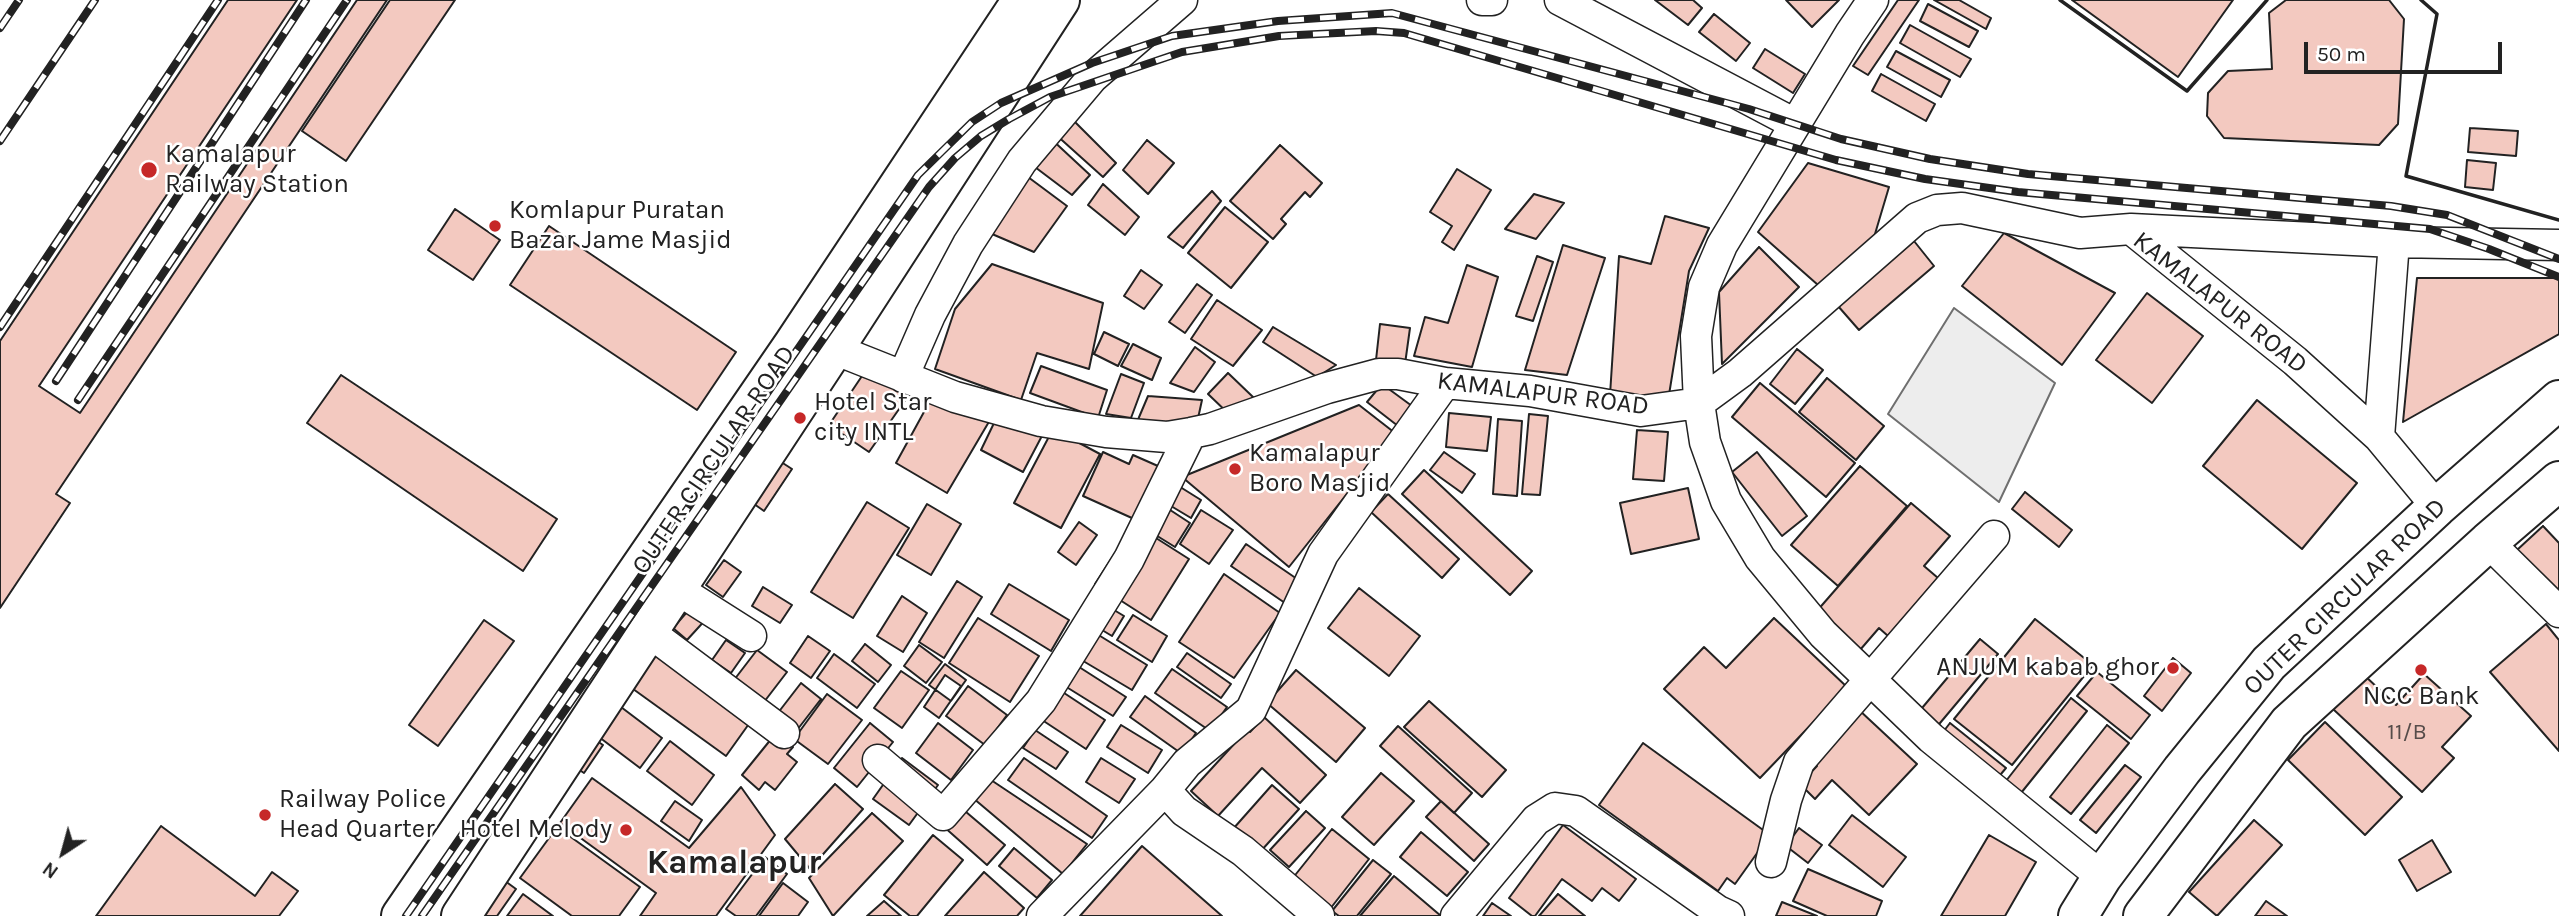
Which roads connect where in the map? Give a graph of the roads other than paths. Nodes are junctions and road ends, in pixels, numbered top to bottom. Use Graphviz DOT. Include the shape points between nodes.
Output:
graph roads {
  1 [pos="1022,0"];
  2 [pos="1060,0"];
  3 [pos="1182,0"];
  4 [pos="1482,0"];
  5 [pos="1492,0"];
  6 [pos="1560,0"];
  7 [pos="1873,0"];
  8 [pos="1796,124"];
  9 [pos="2131,229"];
  10 [pos="2394,242"];
  11 [pos="2559,245"];
  12 [pos="834,349"];
  13 [pos="903,377"];
  14 [pos="1445,383"];
  15 [pos="2559,400"];
  16 [pos="1699,403"];
  17 [pos="1191,433"];
  18 [pos="2379,437"];
  19 [pos="2559,481"];
  20 [pos="2437,507"];
  21 [pos="1994,536"];
  22 [pos="2488,542"];
  23 [pos="677,589"];
  24 [pos="2559,612"];
  25 [pos="649,632"];
  26 [pos="751,636"];
  27 [pos="1870,678"];
  28 [pos="784,733"];
  29 [pos="878,760"];
  30 [pos="1165,790"];
  31 [pos="1771,863"];
  32 [pos="2102,877"];
  33 [pos="401,916"];
  34 [pos="461,916"];
  35 [pos="1042,916"];
  36 [pos="1319,916"];
  37 [pos="1456,916"];
  38 [pos="1729,916"];
  39 [pos="2078,916"];
  40 [pos="2143,916"];
  1 -- 33 [label="main road, OUTER CIRCULAR ROAD" via="793,345"];
  2 -- 12 [label="main road, OUTER CIRCULAR ROAD"];
  3 -- 13 [label="street" via="1092,78 1022,162 968,244"];
  4 -- 5 [label="street"];
  6 -- 8 [label="street"];
  7 -- 8 [label="street"];
  8 -- 16 [label="street" via="1722,245 1704,287 1696,336"];
  9 -- 10 [label="street"];
  9 -- 16 [label="street, KAMALAPUR ROAD" via="2080,233 1962,208 1917,218 1740,373"];
  9 -- 18 [label="street, KAMALAPUR ROAD" via="2295,360"];
  10 -- 11 [label="street"];
  10 -- 18 [label="street"];
  12 -- 13 [label="street, KAMALAPUR ROAD"];
  12 -- 23 [label="main road, OUTER CIRCULAR ROAD"];
  13 -- 17 [label="street, KAMALAPUR ROAD" via="1041,421 1167,437"];
  14 -- 16 [label="street, KAMALAPUR ROAD" via="1530,391 1641,411"];
  14 -- 17 [label="street, KAMALAPUR ROAD" via="1379,374"];
  14 -- 30 [label="street" via="1323,554 1251,710 1187,763"];
  15 -- 20 [label="main road, OUTER CIRCULAR ROAD"];
  16 -- 27 [label="street" via="1705,442 1726,501 1760,558 1823,634"];
  17 -- 29 [label="street" via="1129,559 1041,701 943,815"];
  18 -- 20 [label="street, KAMALAPUR ROAD"];
  19 -- 22 [label="main road, OUTER CIRCULAR ROAD"];
  20 -- 32 [label="main road, OUTER CIRCULAR ROAD" via="2269,663"];
  21 -- 27 [label="street"];
  22 -- 24 [label="street"];
  22 -- 40 [label="main road, OUTER CIRCULAR ROAD" via="2289,723"];
  23 -- 25 [label="main road, OUTER CIRCULAR ROAD"];
  23 -- 26 [label="street"];
  25 -- 28 [label="street"];
  25 -- 34 [label="main road, OUTER CIRCULAR ROAD"];
  27 -- 31 [label="street" via="1799,762"];
  27 -- 32 [label="street" via="1931,738"];
  30 -- 35 [label="street"];
  30 -- 36 [label="street" via="1184,811 1243,851"];
  32 -- 39 [label="main road, OUTER CIRCULAR ROAD"];
  37 -- 38 [label="street" via="1536,820 1555,808 1576,811"];
}
